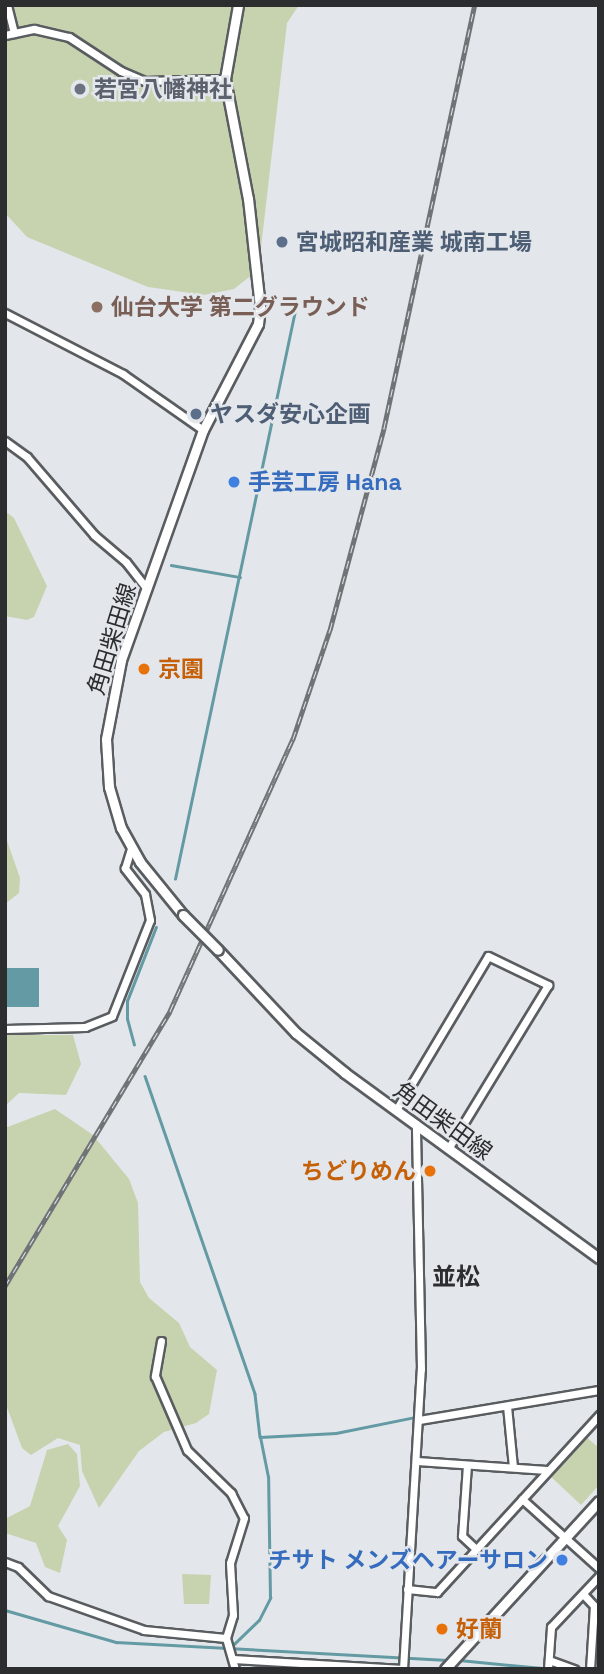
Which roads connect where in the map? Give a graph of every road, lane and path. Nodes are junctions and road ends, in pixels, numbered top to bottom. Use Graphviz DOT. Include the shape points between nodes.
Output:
graph roads {
  1 [pos="7,5"];
  2 [pos="238,5"];
  3 [pos="14,33"];
  4 [pos="5,35"];
  5 [pos="225,79"];
  6 [pos="5,313"];
  7 [pos="203,430"];
  8 [pos="5,441"];
  9 [pos="147,589"];
  10 [pos="131,848"];
  11 [pos="5,1029"];
  12 [pos="396,1110"];
  13 [pos="416,1124"];
  14 [pos="448,1149"];
  15 [pos="599,1258"];
  16 [pos="161,1341"];
  17 [pos="599,1390"];
  18 [pos="507,1406"];
  19 [pos="599,1415"];
  20 [pos="419,1417"];
  21 [pos="417,1461"];
  22 [pos="467,1465"];
  23 [pos="513,1467"];
  24 [pos="547,1470"];
  25 [pos="522,1499"];
  26 [pos="599,1501"];
  27 [pos="565,1538"];
  28 [pos="476,1549"];
  29 [pos="5,1562"];
  30 [pos="599,1569"];
  31 [pos="599,1576"];
  32 [pos="407,1589"];
  33 [pos="583,1594"];
  34 [pos="226,1638"];
  35 [pos="233,1659"];
  36 [pos="403,1663"];
  37 [pos="548,1664"];
  38 [pos="446,1667"];
  39 [pos="235,1669"];
  40 [pos="574,1669"];
  41 [pos="590,1669"];
  1 -- 3 [label="street"];
  2 -- 5 [label="main road, 角田柴田線"];
  3 -- 4 [label="street"];
  3 -- 5 [label="street" via="34,29 69,37 145,81"];
  5 -- 7 [label="main road, 角田柴田線" via="248,199 260,307 253,338"];
  6 -- 7 [label="street" via="123,374"];
  7 -- 9 [label="main road, 角田柴田線"];
  8 -- 9 [label="street" via="27,457"];
  9 -- 10 [label="main road, 角田柴田線" via="116,679 106,739 109,787"];
  10 -- 11 [label="street" via="125,868 145,894 149,920 112,1016 85,1027"];
  10 -- 12 [label="main road, 角田柴田線, bridge" via="183,915 296,1033"];
  12 -- 13 [label="main road, 角田柴田線"];
  12 -- 14 [label="street" via="488,956 548,985"];
  13 -- 14 [label="main road, 角田柴田線"];
  13 -- 20 [label="street"];
  14 -- 15 [label="main road, 角田柴田線"];
  16 -- 34 [label="street" via="155,1376 187,1450 231,1493 244,1518 230,1563 233,1615"];
  17 -- 18 [label="street"];
  18 -- 20 [label="street"];
  18 -- 23 [label="street"];
  19 -- 24 [label="street"];
  20 -- 21 [label="street"];
  21 -- 22 [label="street"];
  21 -- 32 [label="street"];
  22 -- 23 [label="street"];
  22 -- 28 [label="street" via="461,1536"];
  23 -- 24 [label="street"];
  24 -- 25 [label="street"];
  25 -- 27 [label="street"];
  25 -- 28 [label="street"];
  26 -- 27 [label="main road"];
  27 -- 30 [label="street"];
  27 -- 38 [label="main road"];
  28 -- 32 [label="street" via="438,1592"];
  29 -- 34 [label="street" via="48,1596 144,1630"];
  31 -- 33 [label="street"];
  32 -- 36 [label="street"];
  33 -- 37 [label="street" via="551,1627"];
  33 -- 41 [label="street" via="594,1606"];
  34 -- 35 [label="street"];
  35 -- 36 [label="street"];
  35 -- 39 [label="street"];
  37 -- 40 [label="street"];
}
